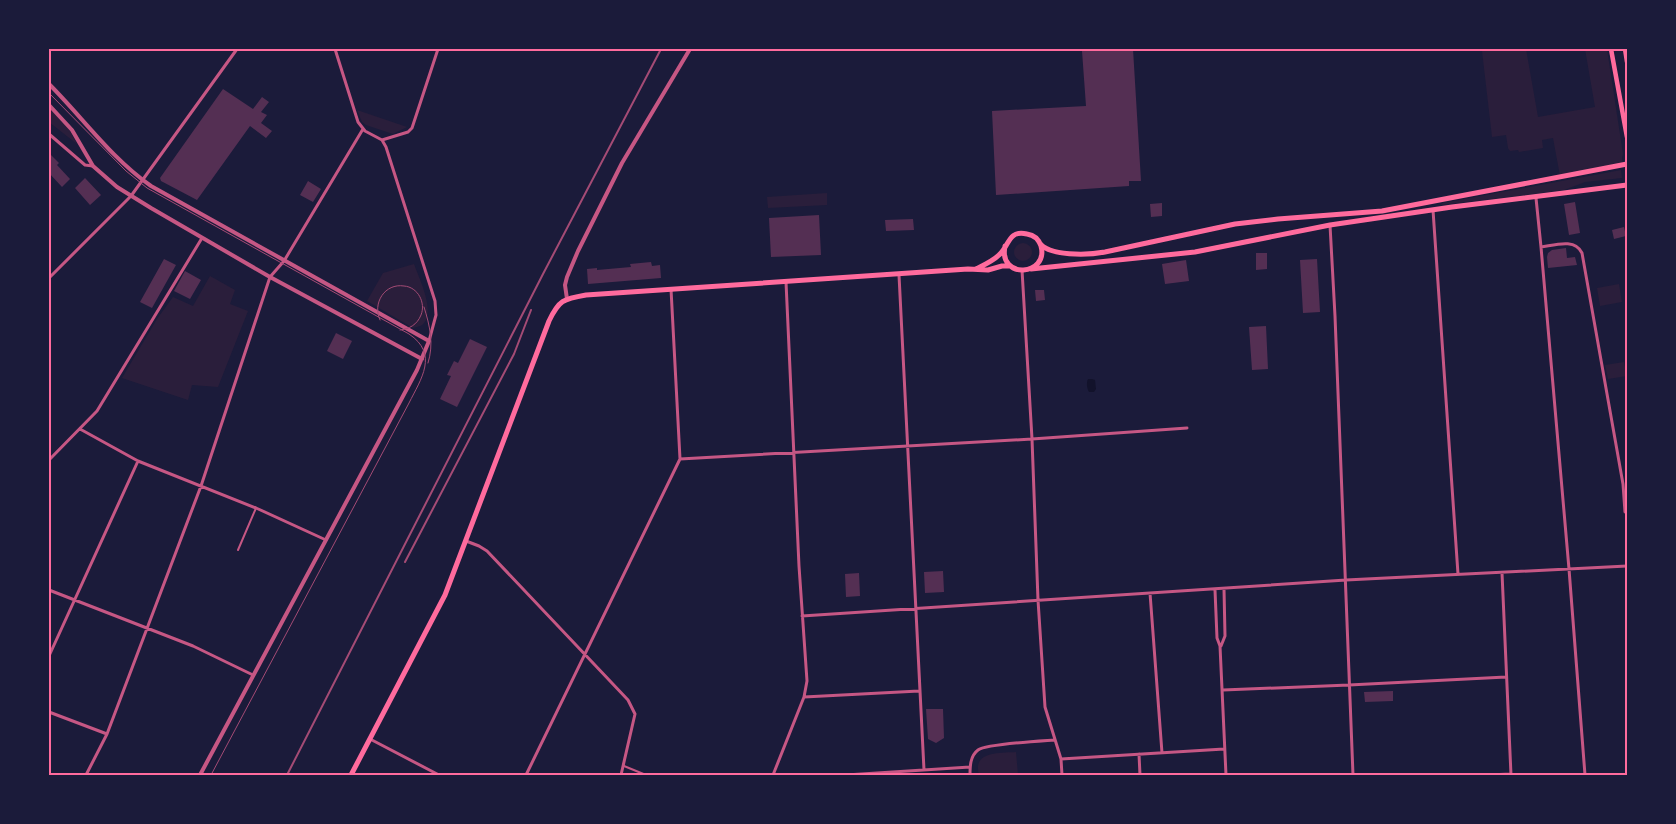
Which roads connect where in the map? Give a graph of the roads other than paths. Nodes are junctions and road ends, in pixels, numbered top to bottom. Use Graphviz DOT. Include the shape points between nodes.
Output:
graph roads {
  1 [pos="237,49"];
  2 [pos="334,49"];
  3 [pos="438,49"];
  4 [pos="690,49"];
  5 [pos="1611,49"];
  6 [pos="1625,49"];
  7 [pos="1627,62"];
  8 [pos="49,84"];
  9 [pos="49,105"];
  10 [pos="363,129"];
  11 [pos="49,134"];
  12 [pos="1627,138"];
  13 [pos="382,140"];
  14 [pos="1627,164"];
  15 [pos="93,166"];
  16 [pos="143,180"];
  17 [pos="1627,185"];
  18 [pos="131,196"];
  19 [pos="1536,198"];
  20 [pos="1433,210"];
  21 [pos="1330,225"];
  22 [pos="202,238"];
  23 [pos="1039,242"];
  24 [pos="1005,246"];
  25 [pos="1542,246"];
  26 [pos="284,261"];
  27 [pos="1010,266"];
  28 [pos="1031,269"];
  29 [pos="976,270"];
  30 [pos="1022,270"];
  31 [pos="899,275"];
  32 [pos="270,277"];
  33 [pos="49,278"];
  34 [pos="786,282"];
  35 [pos="671,289"];
  36 [pos="567,299"];
  37 [pos="429,342"];
  38 [pos="422,359"];
  39 [pos="1187,428"];
  40 [pos="80,429"];
  41 [pos="1032,438"];
  42 [pos="907,445"];
  43 [pos="793,452"];
  44 [pos="680,459"];
  45 [pos="49,460"];
  46 [pos="138,461"];
  47 [pos="200,486"];
  48 [pos="256,508"];
  49 [pos="1625,512"];
  50 [pos="326,540"];
  51 [pos="466,540"];
  52 [pos="238,550"];
  53 [pos="1627,566"];
  54 [pos="1569,569"];
  55 [pos="1502,573"];
  56 [pos="1458,574"];
  57 [pos="1346,580"];
  58 [pos="1224,589"];
  59 [pos="49,590"];
  60 [pos="1215,590"];
  61 [pos="1150,593"];
  62 [pos="73,600"];
  63 [pos="1038,600"];
  64 [pos="916,608"];
  65 [pos="802,616"];
  66 [pos="148,628"];
  67 [pos="1220,646"];
  68 [pos="584,654"];
  69 [pos="49,656"];
  70 [pos="253,675"];
  71 [pos="1506,677"];
  72 [pos="1349,686"];
  73 [pos="1223,690"];
  74 [pos="919,691"];
  75 [pos="804,697"];
  76 [pos="49,712"];
  77 [pos="107,734"];
  78 [pos="370,739"];
  79 [pos="1054,740"];
  80 [pos="1224,749"];
  81 [pos="1162,753"];
  82 [pos="1139,754"];
  83 [pos="1061,759"];
  84 [pos="622,765"];
  85 [pos="970,767"];
  86 [pos="924,770"];
  87 [pos="86,775"];
  88 [pos="200,775"];
  89 [pos="351,775"];
  90 [pos="439,775"];
  91 [pos="526,775"];
  92 [pos="620,775"];
  93 [pos="646,775"];
  94 [pos="773,775"];
  95 [pos="846,775"];
  96 [pos="867,775"];
  97 [pos="970,775"];
  98 [pos="1062,775"];
  99 [pos="1140,775"];
  100 [pos="1226,775"];
  101 [pos="1353,775"];
  102 [pos="1488,775"];
  103 [pos="1511,775"];
  104 [pos="1585,775"];
  1 -- 16 [label="street"];
  2 -- 10 [label="street"];
  3 -- 13 [label="street" via="412,128"];
  4 -- 36 [label="street" via="622,163 596,214 567,277"];
  5 -- 12 [label="main road"];
  6 -- 7 [label="main road"];
  8 -- 16 [label="street" via="94,134"];
  9 -- 15 [label="street" via="72,130"];
  10 -- 13 [label="street"];
  10 -- 26 [label="street"];
  11 -- 15 [label="street" via="85,165"];
  13 -- 37 [label="street" via="435,301 436,315"];
  14 -- 23 [label="main road" via="1382,211 1235,224 1100,253 1048,250"];
  15 -- 18 [label="street"];
  16 -- 18 [label="street"];
  16 -- 26 [label="street"];
  17 -- 19 [label="main road"];
  18 -- 22 [label="street"];
  18 -- 33 [label="street"];
  19 -- 20 [label="main road"];
  19 -- 25 [label="street"];
  20 -- 21 [label="main road"];
  20 -- 56 [label="street"];
  21 -- 28 [label="main road" via="1195,252"];
  21 -- 57 [label="street"];
  22 -- 32 [label="street"];
  22 -- 40 [label="street" via="97,412"];
  23 -- 24 [label="main road" via="1032,235 1020,233"];
  23 -- 28 [label="main road" via="1040,259"];
  24 -- 27 [label="main road" via="1005,258"];
  24 -- 29 [label="main road" via="1000,255"];
  25 -- 49 [label="street" via="1568,244 1580,248 1582,253 1623,484"];
  25 -- 54 [label="street"];
  26 -- 32 [label="street"];
  26 -- 37 [label="street"];
  27 -- 29 [label="main road"];
  27 -- 30 [label="main road"];
  28 -- 30 [label="main road"];
  29 -- 31 [label="main road"];
  30 -- 41 [label="street"];
  31 -- 34 [label="main road"];
  31 -- 42 [label="street"];
  32 -- 38 [label="street"];
  32 -- 47 [label="street"];
  34 -- 35 [label="main road"];
  34 -- 43 [label="street"];
  35 -- 36 [label="main road"];
  35 -- 44 [label="street"];
  36 -- 51 [label="main road" via="558,304 549,321"];
  37 -- 38 [label="street"];
  38 -- 50 [label="street"];
  39 -- 41 [label="street"];
  40 -- 45 [label="street"];
  40 -- 46 [label="street"];
  41 -- 42 [label="street"];
  41 -- 63 [label="street"];
  42 -- 43 [label="street"];
  42 -- 64 [label="street"];
  43 -- 44 [label="street"];
  43 -- 65 [label="street"];
  44 -- 68 [label="street"];
  46 -- 47 [label="street"];
  46 -- 62 [label="street"];
  47 -- 48 [label="street"];
  47 -- 66 [label="street"];
  48 -- 50 [label="street"];
  48 -- 52 [label="lane"];
  50 -- 70 [label="street"];
  51 -- 68 [label="street" via="487,551"];
  51 -- 78 [label="main road" via="445,595"];
  53 -- 54 [label="street"];
  54 -- 55 [label="street"];
  54 -- 104 [label="street"];
  55 -- 56 [label="street"];
  55 -- 71 [label="street"];
  56 -- 57 [label="street"];
  57 -- 58 [label="street"];
  57 -- 72 [label="street"];
  58 -- 60 [label="street"];
  58 -- 67 [label="street" via="1225,636"];
  59 -- 62 [label="street"];
  60 -- 61 [label="street"];
  60 -- 67 [label="street"];
  61 -- 63 [label="street"];
  61 -- 81 [label="street"];
  62 -- 66 [label="street"];
  62 -- 69 [label="street"];
  63 -- 64 [label="street"];
  63 -- 79 [label="street" via="1045,707"];
  64 -- 65 [label="street"];
  64 -- 74 [label="street"];
  65 -- 75 [label="street" via="807,681"];
  66 -- 70 [label="street"];
  66 -- 77 [label="street"];
  67 -- 73 [label="street"];
  68 -- 84 [label="street" via="628,700 635,714"];
  68 -- 91 [label="street"];
  70 -- 88 [label="street"];
  71 -- 72 [label="street"];
  71 -- 103 [label="street"];
  72 -- 73 [label="street"];
  72 -- 101 [label="street"];
  73 -- 80 [label="street"];
  74 -- 75 [label="street"];
  74 -- 86 [label="street"];
  75 -- 94 [label="street"];
  76 -- 77 [label="street"];
  77 -- 87 [label="street"];
  78 -- 89 [label="main road"];
  78 -- 90 [label="street"];
  79 -- 83 [label="street"];
  79 -- 85 [label="street" via="983,748 973,755"];
  80 -- 81 [label="street"];
  80 -- 100 [label="street"];
  81 -- 82 [label="street"];
  82 -- 83 [label="street"];
  82 -- 99 [label="street"];
  83 -- 98 [label="street"];
  84 -- 92 [label="street"];
  84 -- 93 [label="lane"];
  85 -- 86 [label="street"];
  85 -- 97 [label="street"];
  86 -- 96 [label="street"];
  95 -- 96 [label="street"];
  102 -- 103 [label="street"];
}
